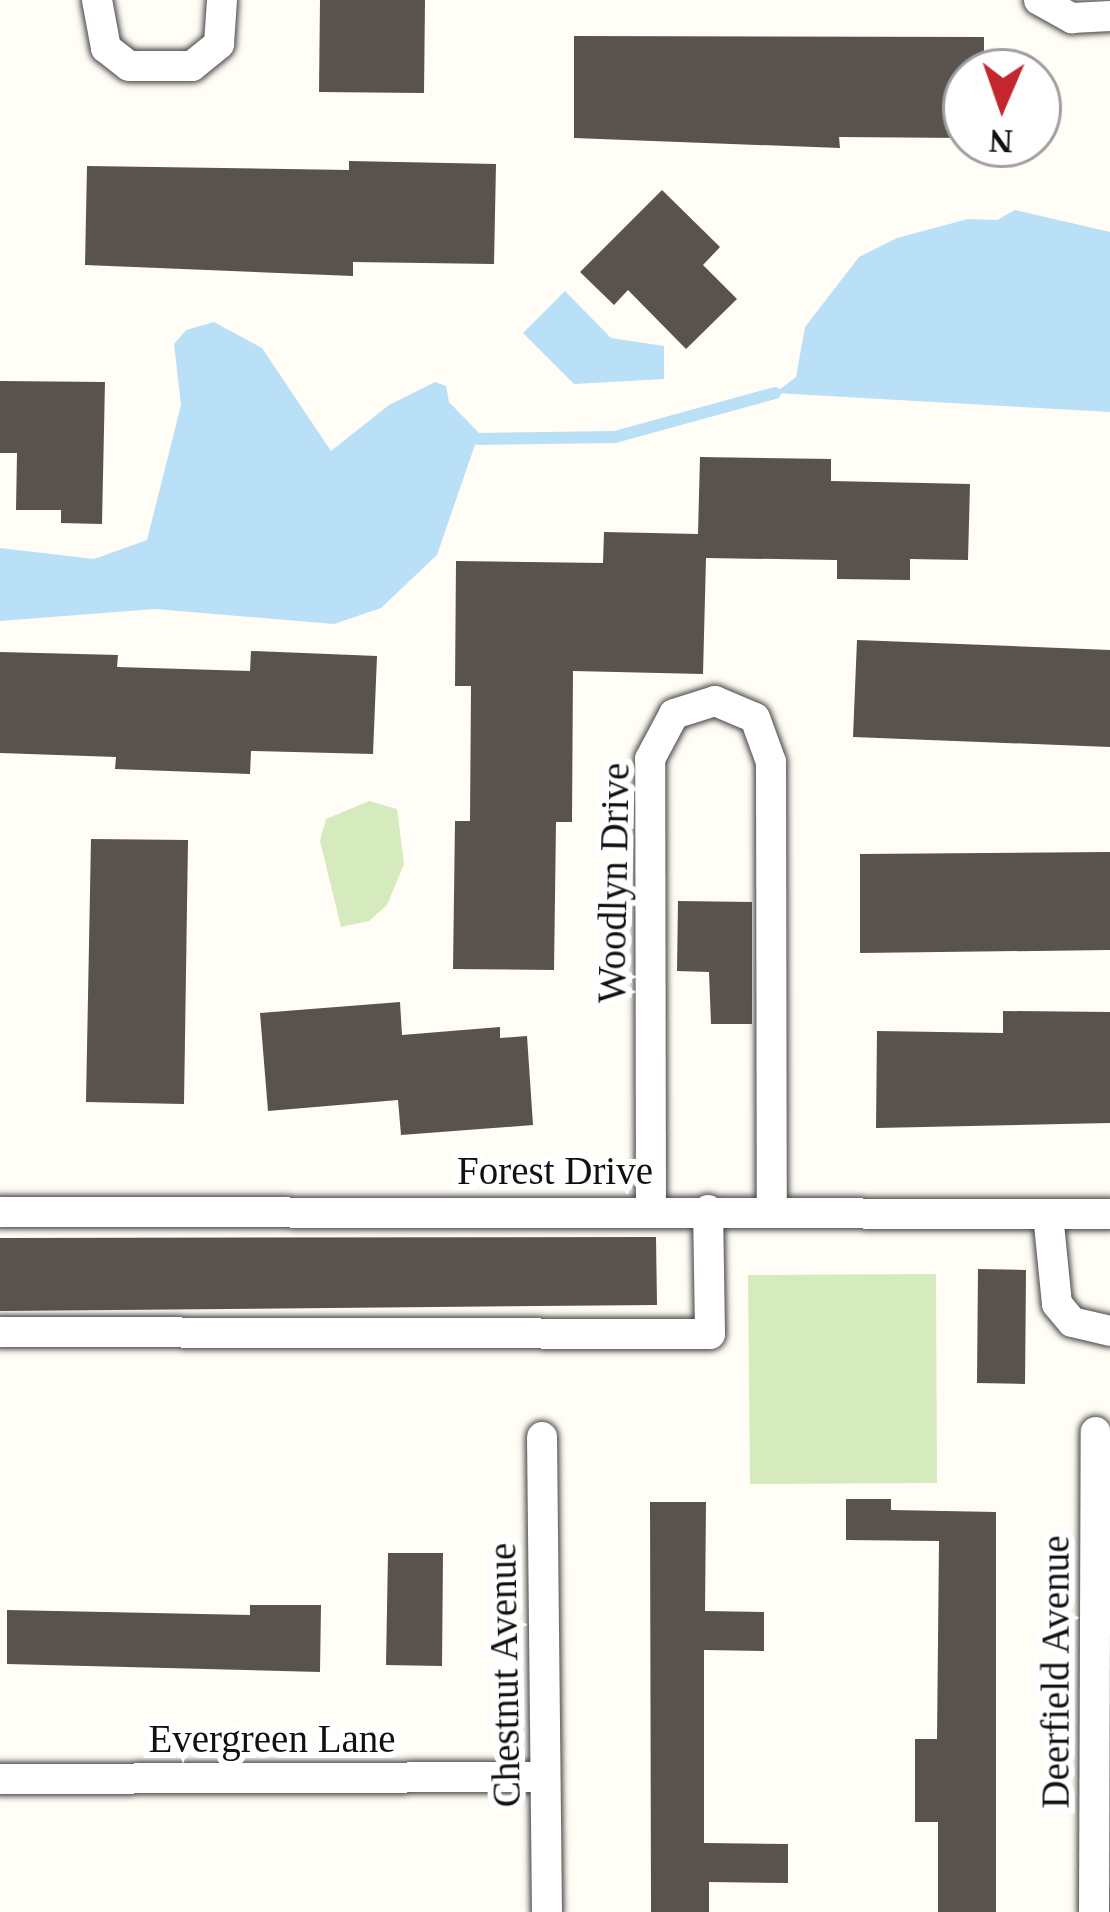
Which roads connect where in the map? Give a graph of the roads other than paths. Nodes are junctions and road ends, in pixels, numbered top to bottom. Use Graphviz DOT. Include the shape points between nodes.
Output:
graph roads {
  1 [pos="97,0"];
  2 [pos="222,0"];
  3 [pos="1039,0"];
  4 [pos="1110,16"];
  5 [pos="651,1210"];
  6 [pos="708,1210"];
  7 [pos="772,1210"];
  8 [pos="0,1212"];
  9 [pos="1048,1214"];
  10 [pos="1110,1214"];
  11 [pos="1110,1331"];
  12 [pos="0,1332"];
  13 [pos="1096,1432"];
  14 [pos="542,1437"];
  15 [pos="545,1777"];
  16 [pos="0,1779"];
  17 [pos="547,1912"];
  18 [pos="1094,1912"];
  1 -- 2 [label="street" via="106,48 129,66 192,66 219,44"];
  3 -- 4 [label="street" via="1072,18"];
  5 -- 6 [label="street, Forest Drive"];
  5 -- 7 [label="street, Woodlyn Drive" via="650,759 674,714 715,701 755,718 769,740"];
  5 -- 8 [label="street, Forest Drive"];
  6 -- 7 [label="street, Forest Drive"];
  6 -- 12 [label="street" via="710,1334"];
  7 -- 9 [label="street, Forest Drive"];
  9 -- 10 [label="street, Forest Drive"];
  9 -- 11 [label="street" via="1057,1304 1072,1322"];
  13 -- 18 [label="street, Deerfield Avenue"];
  14 -- 15 [label="street, Chestnut Avenue"];
  15 -- 16 [label="street, Evergreen Lane"];
  15 -- 17 [label="street, Chestnut Avenue"];
}
